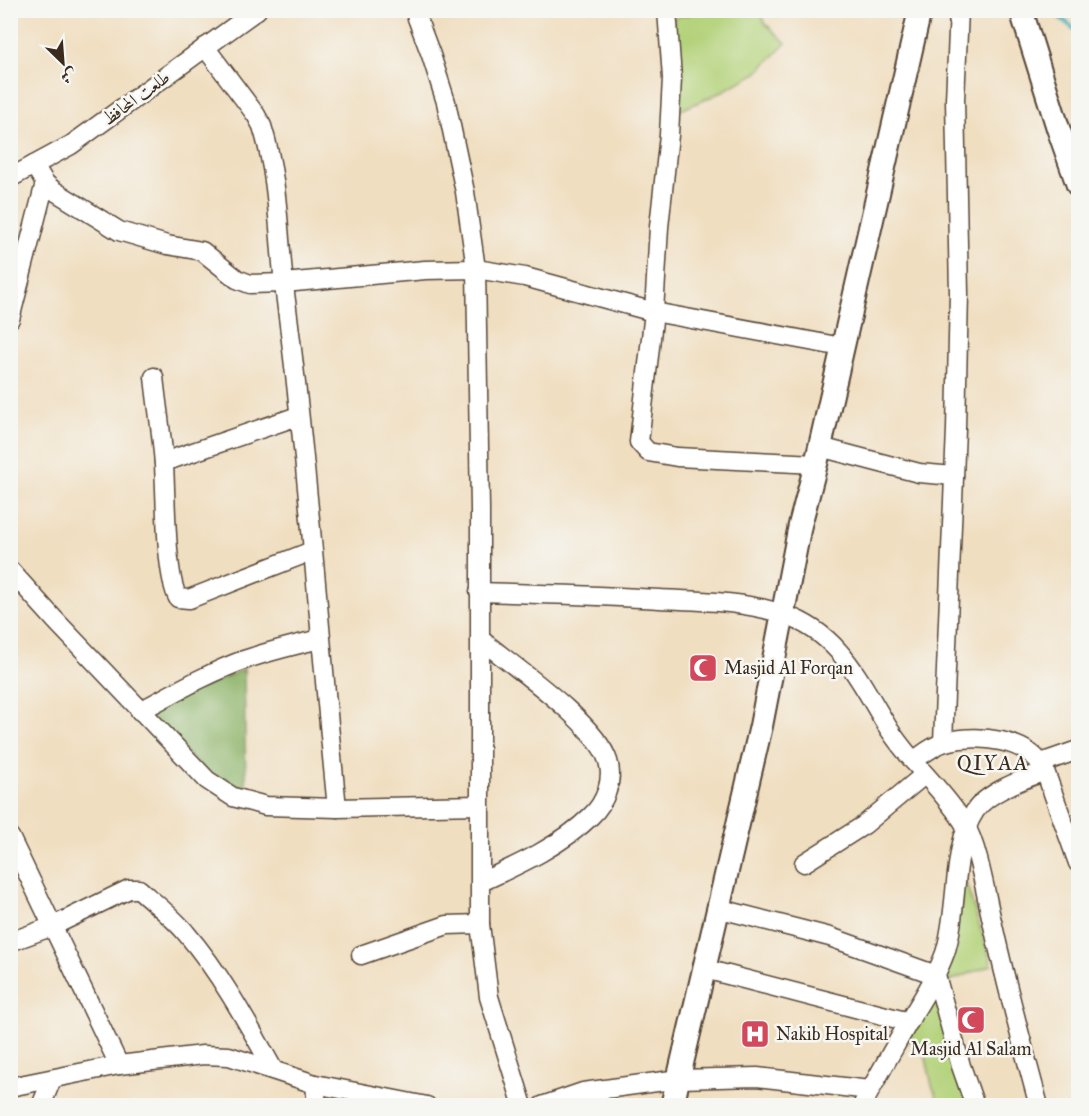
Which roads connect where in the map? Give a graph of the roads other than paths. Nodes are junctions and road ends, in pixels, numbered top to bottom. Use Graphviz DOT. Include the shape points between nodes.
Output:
graph roads {
  1 [pos="257,10"];
  2 [pos="414,10"];
  3 [pos="667,10"];
  4 [pos="920,10"];
  5 [pos="960,10"];
  6 [pos="1021,10"];
  7 [pos="205,47"];
  8 [pos="34,165"];
  9 [pos="10,178"];
  10 [pos="45,183"];
  11 [pos="1078,185"];
  12 [pos="476,269"];
  13 [pos="284,283"];
  14 [pos="654,312"];
  15 [pos="10,319"];
  16 [pos="842,347"];
  17 [pos="154,377"];
  18 [pos="298,416"];
  19 [pos="818,456"];
  20 [pos="164,462"];
  21 [pos="954,476"];
  22 [pos="312,551"];
  23 [pos="10,570"];
  24 [pos="479,592"];
  25 [pos="783,614"];
  26 [pos="320,639"];
  27 [pos="480,639"];
  28 [pos="140,711"];
  29 [pos="943,742"];
  30 [pos="1078,750"];
  31 [pos="1043,767"];
  32 [pos="919,768"];
  33 [pos="479,805"];
  34 [pos="337,808"];
  35 [pos="1072,824"];
  36 [pos="966,826"];
  37 [pos="10,837"];
  38 [pos="804,863"];
  39 [pos="1078,863"];
  40 [pos="481,882"];
  41 [pos="717,908"];
  42 [pos="480,924"];
  43 [pos="53,926"];
  44 [pos="10,942"];
  45 [pos="361,955"];
  46 [pos="705,969"];
  47 [pos="936,975"];
  48 [pos="909,1022"];
  49 [pos="120,1065"];
  50 [pos="273,1069"];
  51 [pos="52,1079"];
  52 [pos="679,1079"];
  53 [pos="315,1084"];
  54 [pos="10,1087"];
  55 [pos="866,1098"];
  56 [pos="41,1106"];
  57 [pos="317,1106"];
  58 [pos="427,1106"];
  59 [pos="523,1106"];
  60 [pos="542,1106"];
  61 [pos="672,1106"];
  62 [pos="975,1106"];
  63 [pos="1039,1106"];
  1 -- 7 [label="street, طلعت المحافظ"];
  2 -- 12 [label="street" via="450,122"];
  3 -- 14 [label="street" via="671,108"];
  4 -- 16 [label="main road"];
  5 -- 21 [label="street" via="955,100 959,293"];
  6 -- 11 [label="main road"];
  7 -- 8 [label="street, طلعت المحافظ" via="70,145"];
  7 -- 13 [label="street" via="262,126 278,205"];
  8 -- 9 [label="street, طلعت المحافظ"];
  8 -- 10 [label="street"];
  10 -- 13 [label="street" via="72,204 120,231 202,251 237,279 250,284"];
  10 -- 15 [label="street"];
  12 -- 13 [label="street"];
  12 -- 14 [label="street" via="525,277"];
  12 -- 24 [label="street"];
  13 -- 18 [label="street"];
  14 -- 16 [label="street"];
  14 -- 19 [label="street" via="639,435 641,446 648,452 676,457"];
  16 -- 19 [label="main road"];
  17 -- 20 [label="street"];
  18 -- 20 [label="street"];
  18 -- 22 [label="street"];
  19 -- 21 [label="street"];
  19 -- 25 [label="main road"];
  20 -- 22 [label="street" via="170,561 178,598 189,599"];
  21 -- 29 [label="street"];
  22 -- 26 [label="street"];
  23 -- 28 [label="street"];
  24 -- 25 [label="street" via="701,601"];
  24 -- 27 [label="street"];
  25 -- 32 [label="street" via="816,631 842,653 896,740"];
  25 -- 41 [label="main road" via="761,726"];
  26 -- 28 [label="street" via="242,660"];
  26 -- 34 [label="street"];
  27 -- 33 [label="street"];
  27 -- 40 [label="street" via="586,728 604,750 610,771 602,802 585,821 530,859"];
  28 -- 34 [label="street" via="207,780 233,797 266,806"];
  29 -- 31 [label="street" via="972,738 1006,743 1029,752"];
  29 -- 32 [label="street"];
  30 -- 31 [label="street"];
  31 -- 35 [label="street"];
  31 -- 36 [label="street" via="985,801"];
  32 -- 36 [label="street"];
  32 -- 38 [label="street" via="864,825"];
  33 -- 34 [label="street"];
  33 -- 40 [label="street"];
  35 -- 39 [label="street"];
  36 -- 47 [label="street" via="953,920"];
  36 -- 63 [label="street"];
  37 -- 43 [label="street"];
  40 -- 42 [label="street"];
  41 -- 46 [label="main road"];
  41 -- 47 [label="street" via="830,937"];
  42 -- 45 [label="street" via="447,925"];
  42 -- 59 [label="street" via="489,997"];
  43 -- 44 [label="street"];
  43 -- 49 [label="street"];
  43 -- 50 [label="street" via="129,889 139,889 184,931 207,959"];
  46 -- 48 [label="street"];
  46 -- 52 [label="main road"];
  47 -- 48 [label="street"];
  47 -- 62 [label="street"];
  48 -- 55 [label="street"];
  49 -- 50 [label="street" via="203,1055 229,1056"];
  49 -- 51 [label="street"];
  50 -- 53 [label="street"];
  51 -- 54 [label="street"];
  51 -- 56 [label="street"];
  52 -- 55 [label="street" via="758,1077"];
  52 -- 60 [label="street" via="584,1092"];
  52 -- 61 [label="main road"];
  53 -- 57 [label="street"];
  53 -- 58 [label="street"];
}
